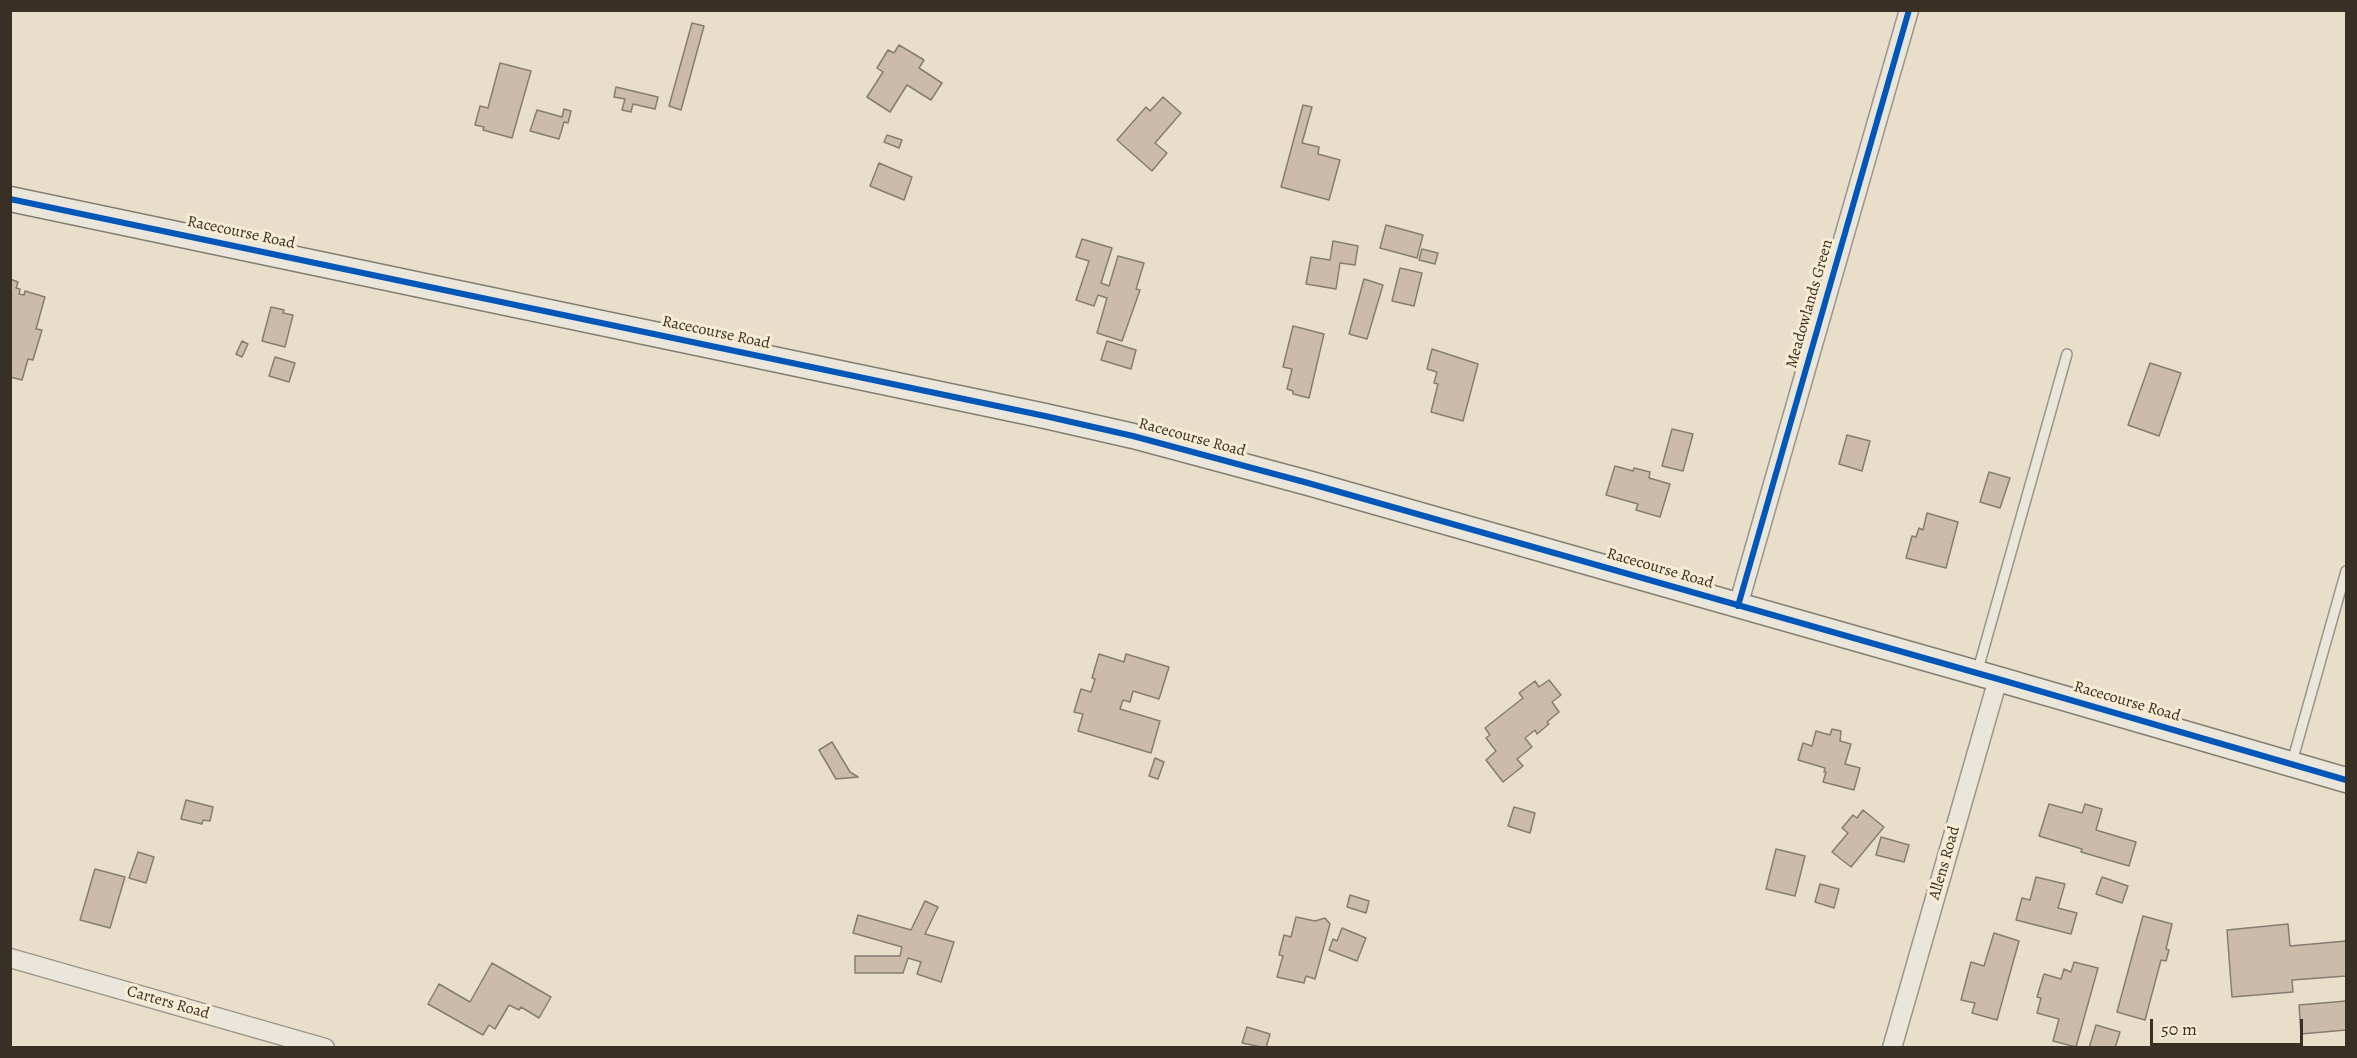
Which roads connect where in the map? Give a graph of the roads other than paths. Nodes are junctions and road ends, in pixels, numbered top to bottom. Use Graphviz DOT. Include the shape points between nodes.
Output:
graph roads {
  1 [pos="1909,10"];
  2 [pos="10,199"];
  3 [pos="2067,354"];
  4 [pos="2346,571"];
  5 [pos="1738,606"];
  6 [pos="1988,676"];
  7 [pos="2292,765"];
  8 [pos="2346,780"];
  9 [pos="10,958"];
  10 [pos="325,1047"];
  11 [pos="1892,1047"];
  1 -- 5 [label="street, Meadowlands Green"];
  2 -- 5 [label="street, Racecourse Road" via="1133,436"];
  3 -- 6 [label="lane"];
  4 -- 7 [label="lane"];
  5 -- 6 [label="street, Racecourse Road"];
  6 -- 7 [label="street, Racecourse Road"];
  6 -- 11 [label="street, Allens Road"];
  7 -- 8 [label="street, Racecourse Road"];
  9 -- 10 [label="street, Carters Road"];
}
